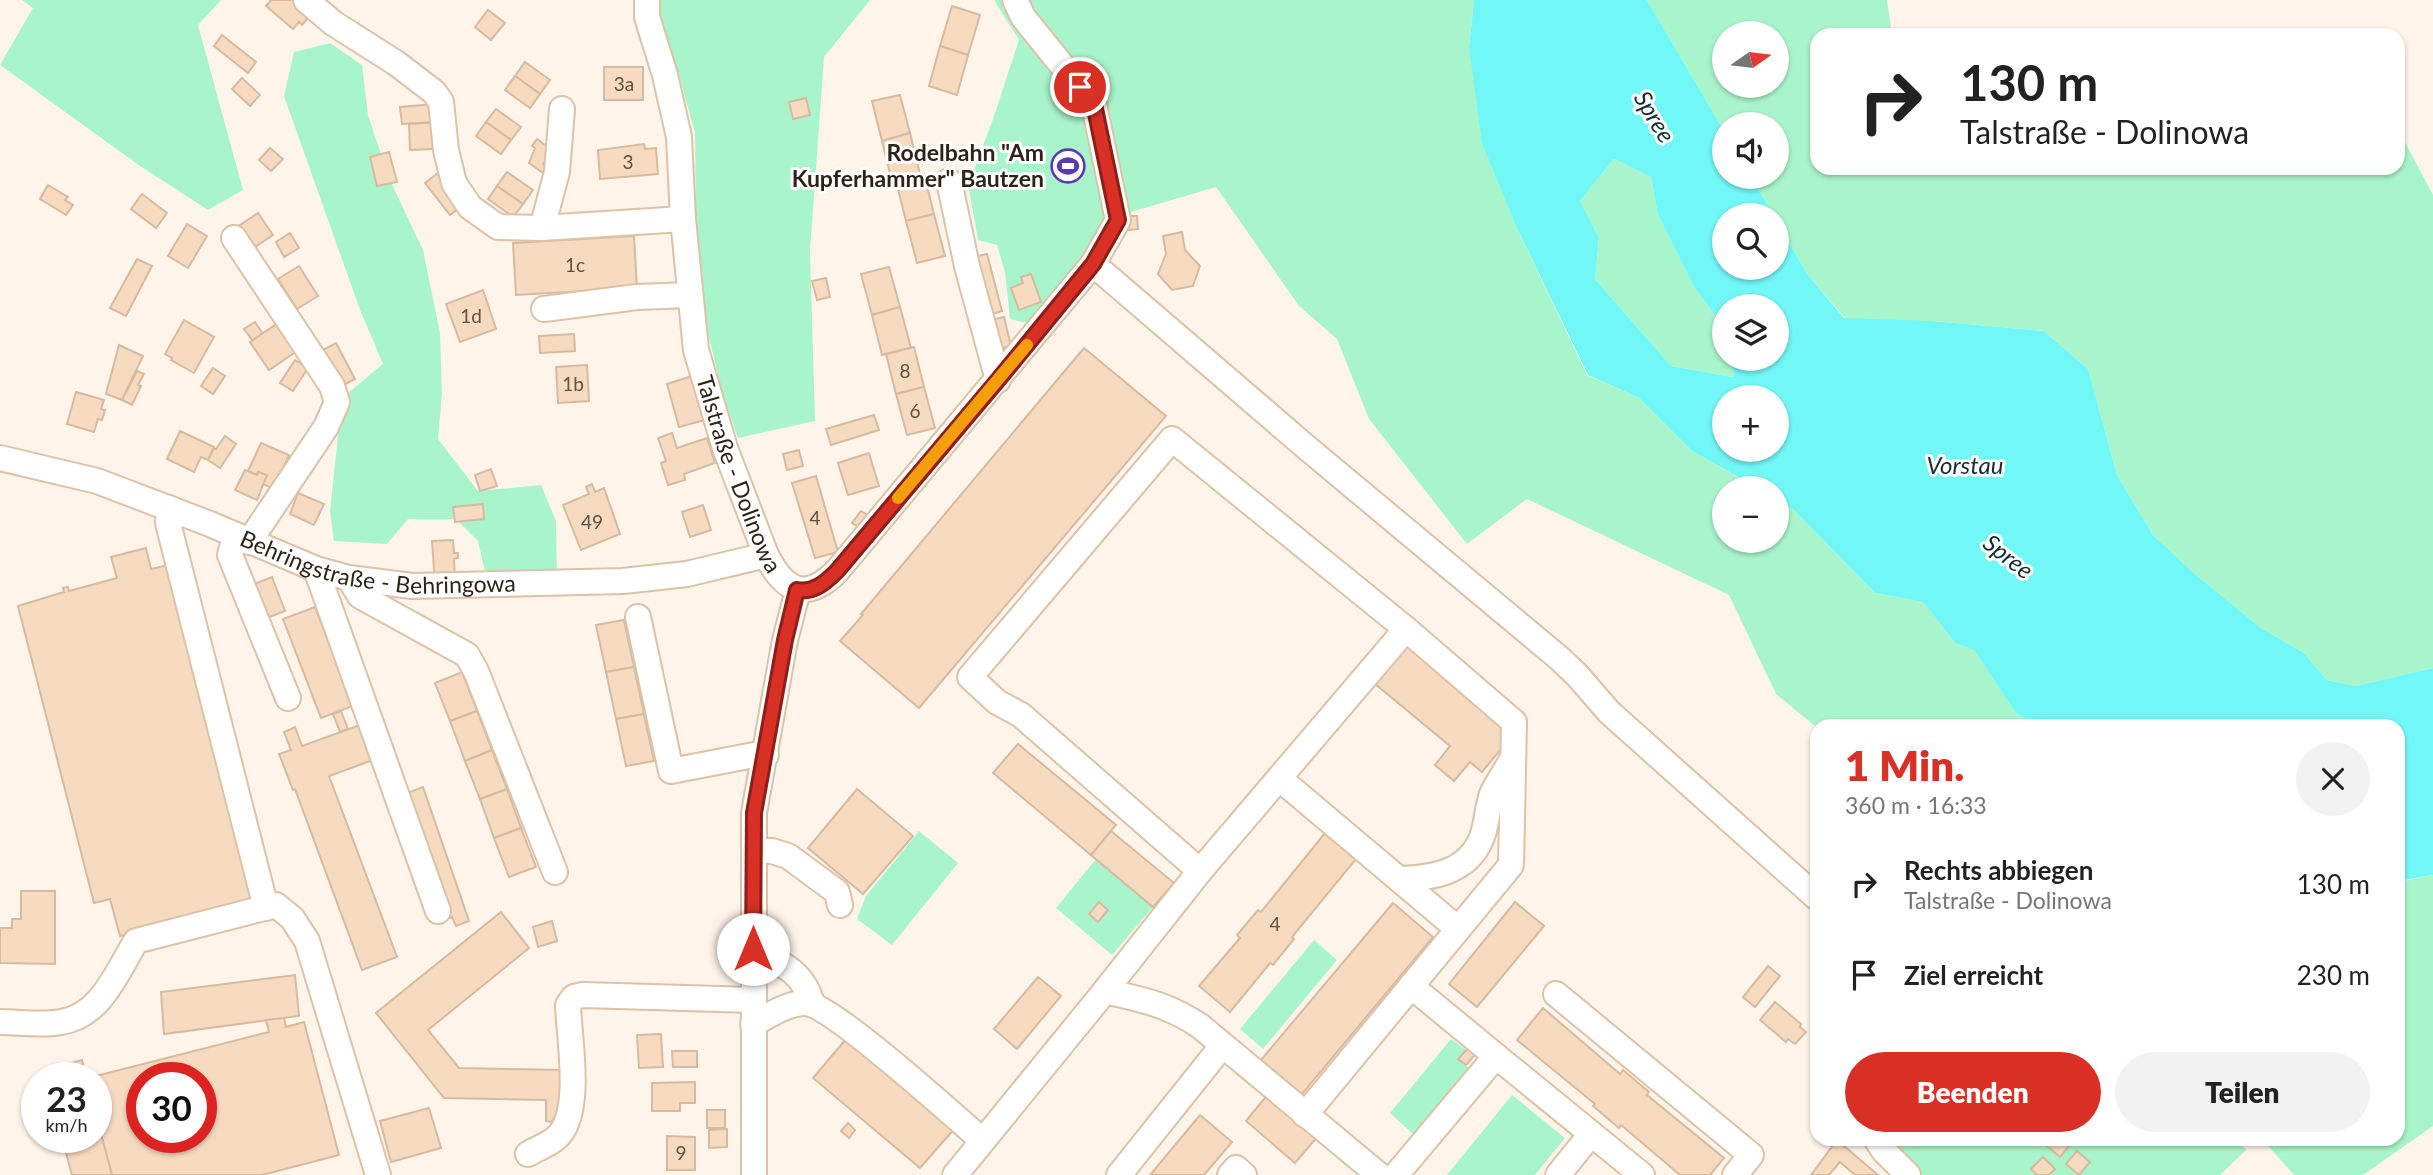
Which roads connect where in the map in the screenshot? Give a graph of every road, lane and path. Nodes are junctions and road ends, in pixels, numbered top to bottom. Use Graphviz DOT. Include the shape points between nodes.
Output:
graph roads {
  1 [pos="306,0"];
  2 [pos="646,0"];
  3 [pos="1015,0"];
  4 [pos="562,109"];
  5 [pos="949,181"];
  6 [pos="683,219"];
  7 [pos="542,228"];
  8 [pos="234,238"];
  9 [pos="1093,264"];
  10 [pos="690,295"];
  11 [pos="544,309"];
  12 [pos="998,380"];
  13 [pos="0,458"];
  14 [pos="169,508"];
  15 [pos="242,539"];
  16 [pos="766,555"];
  17 [pos="316,569"];
  18 [pos="349,579"];
  19 [pos="797,590"];
  20 [pos="638,617"];
  21 [pos="1406,629"];
  22 [pos="288,698"];
  23 [pos="766,755"];
  24 [pos="1513,757"];
  25 [pos="1280,779"];
  26 [pos="754,851"];
  27 [pos="1200,871"];
  28 [pos="555,872"];
  29 [pos="1399,879"];
  30 [pos="1810,892"];
  31 [pos="841,905"];
  32 [pos="265,908"];
  33 [pos="438,911"];
  34 [pos="1458,929"];
  35 [pos="753,949"];
  36 [pos="1411,986"];
  37 [pos="1105,992"];
  38 [pos="1556,994"];
  39 [pos="813,1004"];
  40 [pos="753,1012"];
  41 [pos="0,1022"];
  42 [pos="1222,1046"];
  43 [pos="1496,1056"];
  44 [pos="1305,1115"];
  45 [pos="1591,1134"];
  46 [pos="982,1140"];
  47 [pos="1881,1146"];
  48 [pos="528,1154"];
  49 [pos="378,1175"];
  50 [pos="754,1175"];
  51 [pos="955,1175"];
  52 [pos="1119,1175"];
  53 [pos="1230,1175"];
  54 [pos="1244,1175"];
  55 [pos="1379,1175"];
  56 [pos="1396,1175"];
  57 [pos="1558,1175"];
  58 [pos="1642,1175"];
  59 [pos="1735,1175"];
  60 [pos="1908,1175"];
  1 -- 7 [label="street" via="434,92 441,102 454,183 470,207 498,227"];
  2 -- 6 [label="street, Talstraße - Dolinowa" via="679,137"];
  3 -- 9 [label="street, Talstraße - Dolinowa" via="1023,17 1094,104 1118,220"];
  4 -- 7 [label="street" via="556,172"];
  5 -- 12 [label="street"];
  6 -- 7 [label="street"];
  6 -- 10 [label="street, Talstraße - Dolinowa"];
  8 -- 15 [label="street" via="332,386 337,402 326,427"];
  9 -- 12 [label="street, Talstraße - Dolinowa"];
  9 -- 30 [label="street" via="1559,658 1609,712"];
  10 -- 11 [label="street"];
  10 -- 16 [label="street, Talstraße - Dolinowa" via="700,362 725,448"];
  12 -- 19 [label="street, Talstraße - Dolinowa" via="837,571 815,589"];
  13 -- 14 [label="street, Behringstraße - Behringowa" via="97,481"];
  14 -- 15 [label="street, Behringstraße - Behringowa"];
  14 -- 32 [label="street" via="168,523"];
  15 -- 17 [label="street, Behringstraße - Behringowa"];
  15 -- 22 [label="street" via="230,555"];
  16 -- 18 [label="street, Behringstraße - Behringowa" via="687,574 624,581 412,586"];
  16 -- 19 [label="street, Talstraße - Dolinowa" via="782,580"];
  17 -- 18 [label="street, Behringstraße - Behringowa"];
  17 -- 33 [label="street"];
  18 -- 28 [label="street" via="360,596 467,655"];
  19 -- 23 [label="street"];
  20 -- 23 [label="street" via="671,771"];
  21 -- 24 [label="street" via="1514,722"];
  21 -- 25 [label="street"];
  21 -- 27 [label="street" via="1172,439 970,677 997,702 1021,715"];
  23 -- 26 [label="street" via="754,813"];
  24 -- 29 [label="street" via="1492,793 1482,837 1466,861 1433,877"];
  24 -- 34 [label="street" via="1511,865"];
  25 -- 27 [label="street"];
  25 -- 29 [label="street"];
  26 -- 31 [label="street" via="772,850 788,856 837,892"];
  26 -- 35 [label="street"];
  27 -- 37 [label="street"];
  29 -- 34 [label="street"];
  32 -- 41 [label="street" via="136,941 103,998 81,1017 59,1023"];
  32 -- 49 [label="street" via="276,905 292,918 307,941"];
  34 -- 36 [label="street"];
  35 -- 39 [label="street" via="803,980"];
  35 -- 40 [label="street"];
  36 -- 43 [label="street"];
  36 -- 44 [label="street"];
  37 -- 42 [label="street" via="1179,1012"];
  37 -- 46 [label="street"];
  38 -- 59 [label="street" via="1751,1155"];
  39 -- 40 [label="street"];
  39 -- 46 [label="street"];
  40 -- 48 [label="street" via="624,997 574,997 568,1004 573,1076 569,1116 560,1134"];
  40 -- 50 [label="street"];
  42 -- 44 [label="street"];
  42 -- 52 [label="street"];
  43 -- 45 [label="street"];
  43 -- 56 [label="street"];
  44 -- 55 [label="street"];
  45 -- 57 [label="street"];
  45 -- 58 [label="street"];
  46 -- 51 [label="street"];
  47 -- 60 [label="street"];
  53 -- 54 [label="street" via="1236,1168"];
}
